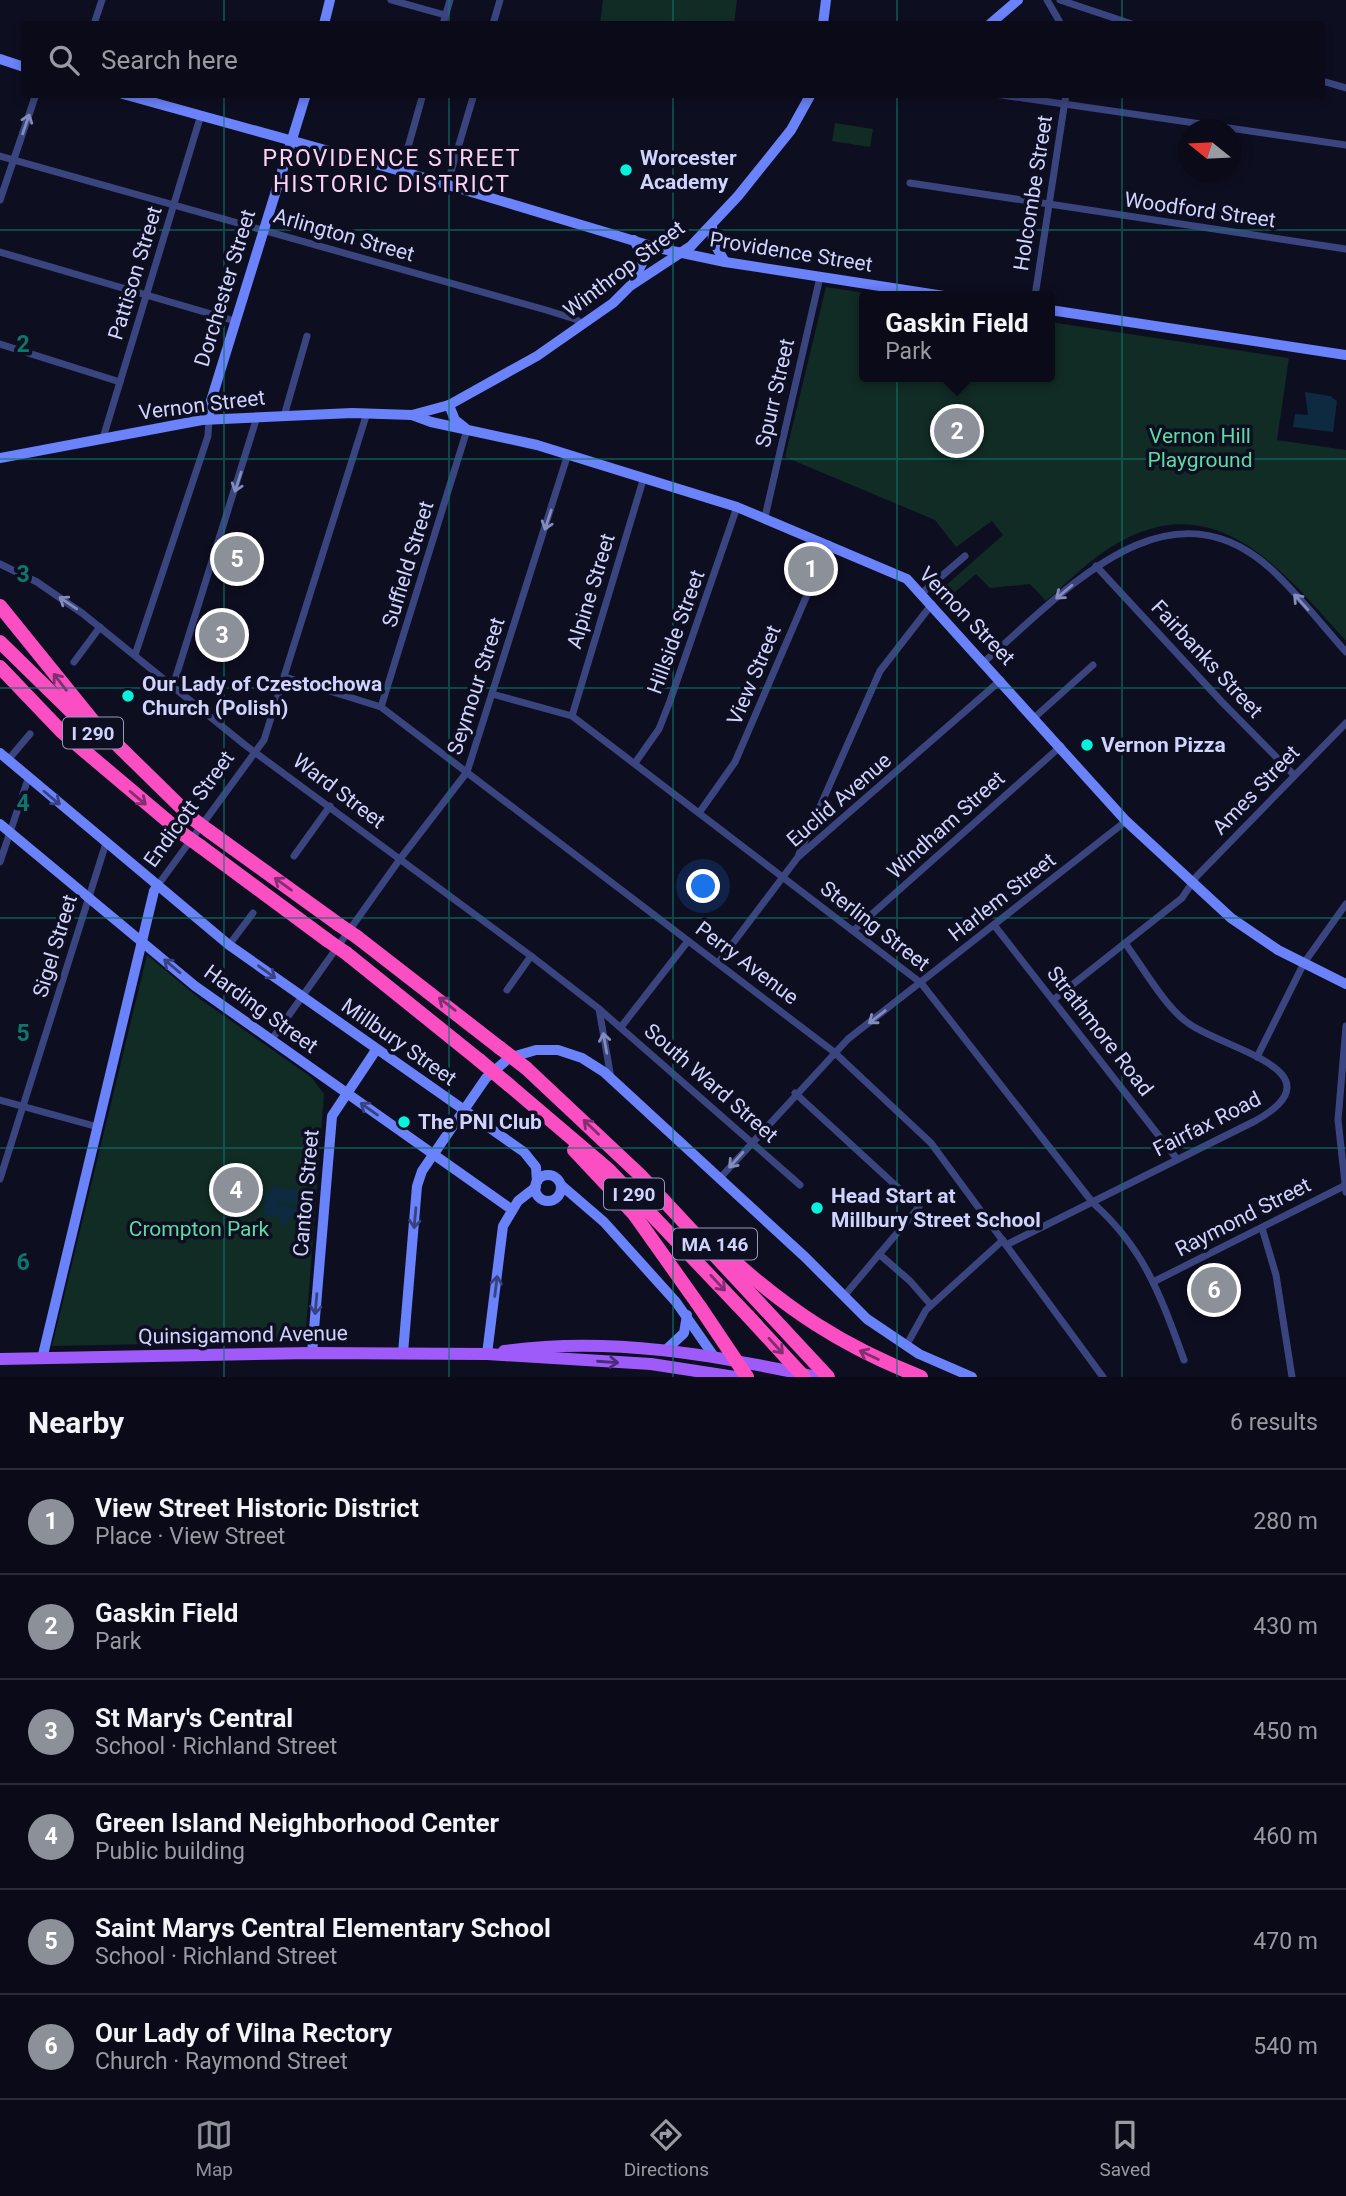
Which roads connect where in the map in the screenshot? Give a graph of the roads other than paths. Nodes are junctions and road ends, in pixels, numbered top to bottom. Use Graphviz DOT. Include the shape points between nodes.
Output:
graph roads {
  1 [pos="102,0"];
  2 [pos="330,0"];
  3 [pos="390,0"];
  4 [pos="450,0"];
  5 [pos="500,0"];
  6 [pos="826,0"];
  7 [pos="1018,0"];
  8 [pos="1047,0"];
  9 [pos="1060,0"];
  10 [pos="445,15"];
  11 [pos="95,21"];
  12 [pos="325,21"];
  13 [pos="444,21"];
  14 [pos="494,21"];
  15 [pos="823,21"];
  16 [pos="994,21"];
  17 [pos="1059,21"];
  18 [pos="1123,21"];
  19 [pos="0,59"];
  20 [pos="21,65"];
  21 [pos="1325,82"];
  22 [pos="1346,88"];
  23 [pos="35,98"];
  24 [pos="136,98"];
  25 [pos="305,98"];
  26 [pos="422,98"];
  27 [pos="473,98"];
  28 [pos="809,98"];
  29 [pos="1023,98"];
  30 [pos="1065,98"];
  31 [pos="1064,104"];
  32 [pos="200,118"];
  33 [pos="290,143"];
  34 [pos="1346,145"];
  35 [pos="0,156"];
  36 [pos="14,160"];
  37 [pos="401,172"];
  38 [pos="910,183"];
  39 [pos="447,186"];
  40 [pos="0,200"];
  41 [pos="174,205"];
  42 [pos="1049,205"];
  43 [pos="712,225"];
  44 [pos="262,230"];
  45 [pos="634,240"];
  46 [pos="1346,249"];
  47 [pos="0,252"];
  48 [pos="679,252"];
  49 [pos="725,262"];
  50 [pos="820,277"];
  51 [pos="630,286"];
  52 [pos="911,291"];
  53 [pos="1036,291"];
  54 [pos="146,294"];
  55 [pos="1055,311"];
  56 [pos="235,321"];
  57 [pos="583,324"];
  58 [pos="307,336"];
  59 [pos="0,344"];
  60 [pos="1346,355"];
  61 [pos="120,382"];
  62 [pos="449,405"];
  63 [pos="367,413"];
  64 [pos="412,415"];
  65 [pos="284,416"];
  66 [pos="257,417"];
  67 [pos="209,419"];
  68 [pos="467,430"];
  69 [pos="103,438"];
  70 [pos="568,454"];
  71 [pos="0,458"];
  72 [pos="644,477"];
  73 [pos="737,507"];
  74 [pos="765,517"];
  75 [pos="829,544"];
  76 [pos="965,556"];
  77 [pos="0,564"];
  78 [pos="1096,566"];
  79 [pos="922,593"];
  80 [pos="932,604"];
  81 [pos="0,606"];
  82 [pos="100,627"];
  83 [pos="0,642"];
  84 [pos="1346,653"];
  85 [pos="135,655"];
  86 [pos="985,661"];
  87 [pos="74,662"];
  88 [pos="1093,666"];
  89 [pos="0,667"];
  90 [pos="285,677"];
  91 [pos="0,680"];
  92 [pos="1001,680"];
  93 [pos="173,686"];
  94 [pos="492,694"];
  95 [pos="380,707"];
  96 [pos="572,716"];
  97 [pos="1035,717"];
  98 [pos="1346,723"];
  99 [pos="62,732"];
  100 [pos="30,734"];
  101 [pos="1061,746"];
  102 [pos="256,751"];
  103 [pos="4,757"];
  104 [pos="635,763"];
  105 [pos="467,772"];
  106 [pos="1294,775"];
  107 [pos="28,779"];
  108 [pos="330,806"];
  109 [pos="699,813"];
  110 [pos="193,819"];
  111 [pos="1126,821"];
  112 [pos="0,824"];
  113 [pos="10,832"];
  114 [pos="106,843"];
  115 [pos="294,856"];
  116 [pos="797,857"];
  117 [pos="400,859"];
  118 [pos="0,862"];
  119 [pos="781,876"];
  120 [pos="1193,883"];
  121 [pos="158,885"];
  122 [pos="88,898"];
  123 [pos="1346,904"];
  124 [pos="253,913"];
  125 [pos="994,925"];
  126 [pos="854,930"];
  127 [pos="688,941"];
  128 [pos="142,942"];
  129 [pos="1125,943"];
  130 [pos="229,945"];
  131 [pos="531,956"];
  132 [pos="1304,962"];
  133 [pos="718,963"];
  134 [pos="921,983"];
  135 [pos="1346,984"];
  136 [pos="507,989"];
  137 [pos="302,997"];
  138 [pos="1054,1000"];
  139 [pos="598,1008"];
  140 [pos="1346,1026"];
  141 [pos="621,1027"];
  142 [pos="272,1040"];
  143 [pos="376,1050"];
  144 [pos="835,1052"];
  145 [pos="1257,1057"];
  146 [pos="611,1078"];
  147 [pos="509,1085"];
  148 [pos="346,1093"];
  149 [pos="795,1093"];
  150 [pos="0,1100"];
  151 [pos="23,1106"];
  152 [pos="462,1111"];
  153 [pos="98,1127"];
  154 [pos="752,1143"];
  155 [pos="432,1154"];
  156 [pos="1177,1159"];
  157 [pos="640,1175"];
  158 [pos="720,1178"];
  159 [pos="0,1179"];
  160 [pos="536,1184"];
  161 [pos="561,1185"];
  162 [pos="800,1185"];
  163 [pos="1346,1188"];
  164 [pos="556,1198"];
  165 [pos="543,1200"];
  166 [pos="1093,1203"];
  167 [pos="586,1207"];
  168 [pos="512,1209"];
  169 [pos="1262,1228"];
  170 [pos="1005,1243"];
  171 [pos="879,1254"];
  172 [pos="1155,1281"];
  173 [pos="844,1296"];
  174 [pos="931,1305"];
  175 [pos="687,1315"];
  176 [pos="906,1346"];
  177 [pos="667,1349"];
  178 [pos="312,1353"];
  179 [pos="404,1353"];
  180 [pos="487,1354"];
  181 [pos="713,1356"];
  182 [pos="0,1359"];
  183 [pos="42,1359"];
  184 [pos="1184,1360"];
  185 [pos="727,1376"];
  186 [pos="747,1377"];
  187 [pos="804,1377"];
  188 [pos="817,1377"];
  189 [pos="828,1377"];
  190 [pos="921,1377"];
  191 [pos="972,1377"];
  192 [pos="1103,1377"];
  193 [pos="1292,1377"];
  1 -- 11 [label="street"];
  2 -- 12 [label="main road"];
  3 -- 10 [label="street"];
  4 -- 10 [label="street"];
  5 -- 14 [label="street"];
  6 -- 15 [label="main road"];
  7 -- 16 [label="main road"];
  8 -- 17 [label="street"];
  9 -- 18 [label="street"];
  10 -- 13 [label="street"];
  19 -- 20 [label="main road"];
  21 -- 22 [label="street"];
  36 -- 23 [label="street, one-way"];
  24 -- 32 [label="main road, Providence Street"];
  25 -- 33 [label="main road, Dorchester Street"];
  26 -- 37 [label="street"];
  27 -- 39 [label="street"];
  28 -- 43 [label="main road, Winthrop Street" via="791,130"];
  29 -- 31 [label="street"];
  30 -- 31 [label="street, Holcombe Street"];
  31 -- 34 [label="street"];
  31 -- 42 [label="street, Holcombe Street"];
  32 -- 33 [label="main road, Providence Street"];
  32 -- 41 [label="street, Pattison Street"];
  33 -- 37 [label="main road, Providence Street"];
  33 -- 44 [label="main road, Dorchester Street"];
  35 -- 36 [label="street, Arlington Street"];
  36 -- 40 [label="street"];
  36 -- 41 [label="street, Arlington Street"];
  37 -- 39 [label="main road, Providence Street"];
  38 -- 42 [label="street, Woodford Street"];
  39 -- 45 [label="main road, Providence Street"];
  41 -- 44 [label="street, Arlington Street"];
  41 -- 54 [label="street, Pattison Street"];
  42 -- 46 [label="street, Woodford Street"];
  42 -- 53 [label="street, Holcombe Street"];
  43 -- 48 [label="main road, Winthrop Street"];
  43 -- 49 [label="main road" via="713,241"];
  44 -- 56 [label="main road, Dorchester Street"];
  44 -- 57 [label="street, Arlington Street"];
  45 -- 48 [label="main road, Providence Street"];
  45 -- 51 [label="main road" via="645,259"];
  47 -- 54 [label="street"];
  48 -- 49 [label="main road, Providence Street"];
  48 -- 51 [label="main road, Winthrop Street"];
  49 -- 50 [label="main road, Providence Street"];
  50 -- 52 [label="main road, Providence Street"];
  50 -- 74 [label="street, Spurr Street"];
  51 -- 57 [label="main road, Winthrop Street"];
  54 -- 56 [label="street"];
  54 -- 61 [label="street, Pattison Street"];
  55 -- 60 [label="main road"];
  56 -- 67 [label="main road, Dorchester Street"];
  57 -- 62 [label="main road, Winthrop Street" via="537,356"];
  58 -- 65 [label="street"];
  59 -- 61 [label="street"];
  61 -- 69 [label="street, Pattison Street"];
  62 -- 64 [label="main road, Winthrop Street"];
  62 -- 68 [label="main road" via="455,420"];
  63 -- 64 [label="main road, Vernon Street"];
  63 -- 65 [label="main road, Vernon Street"];
  63 -- 90 [label="street, Endicott Street"];
  64 -- 68 [label="main road, Vernon Street"];
  65 -- 66 [label="main road, Vernon Street"];
  66 -- 67 [label="main road, Vernon Street"];
  66 -- 93 [label="street, one-way"];
  67 -- 69 [label="main road, Vernon Street"];
  67 -- 85 [label="street, Dorchester Street" via="208,436"];
  68 -- 70 [label="main road, Vernon Street"];
  68 -- 95 [label="street, Suffield Street"];
  69 -- 71 [label="main road, Vernon Street"];
  70 -- 72 [label="main road, Vernon Street"];
  70 -- 94 [label="street, Seymour Street, one-way"];
  72 -- 73 [label="main road, Vernon Street"];
  72 -- 96 [label="street, Alpine Street"];
  73 -- 74 [label="main road, Vernon Street"];
  73 -- 104 [label="street, Hillside Street" via="659,729"];
  74 -- 75 [label="main road, Vernon Street"];
  75 -- 79 [label="main road, Vernon Street" via="900,575"];
  75 -- 109 [label="street, View Street" via="735,762"];
  76 -- 79 [label="street"];
  82 -- 77 [label="street, Ward Street, one-way" via="37,582"];
  84 -- 78 [label="street, one-way" via="1270,568 1222,540 1192,535 1156,538 1130,546"];
  78 -- 86 [label="street, one-way"];
  78 -- 106 [label="street, Fairbanks Street"];
  79 -- 80 [label="main road, Vernon Street"];
  80 -- 86 [label="main road, Vernon Street"];
  80 -- 116 [label="street" via="880,671"];
  110 -- 81 [label="highway, one-way" via="93,721"];
  82 -- 85 [label="street, Ward Street"];
  82 -- 87 [label="street"];
  83 -- 110 [label="highway, I 290" via="102,742"];
  85 -- 93 [label="street, Ward Street"];
  86 -- 92 [label="main road, Vernon Street"];
  88 -- 97 [label="street"];
  89 -- 99 [label="highway, I 290"];
  90 -- 95 [label="street, Perry Avenue"];
  90 -- 102 [label="street, Endicott Street"];
  91 -- 99 [label="highway"];
  92 -- 97 [label="main road, Vernon Street"];
  92 -- 116 [label="street, Euclid Avenue"];
  93 -- 102 [label="street, Ward Street"];
  94 -- 96 [label="street, Sterling Street"];
  94 -- 105 [label="street, Seymour Street"];
  95 -- 105 [label="street, Perry Avenue"];
  96 -- 104 [label="street, Sterling Street"];
  97 -- 101 [label="main road, Vernon Street"];
  98 -- 106 [label="street, Ames Street"];
  99 -- 147 [label="highway, I 290, one-way, bridge" via="183,834 346,954"];
  100 -- 103 [label="street"];
  101 -- 111 [label="main road, Vernon Street"];
  101 -- 126 [label="street, Windham Street"];
  102 -- 108 [label="street, Ward Street"];
  102 -- 121 [label="street, Endicott Street"];
  103 -- 107 [label="main road, Millbury Street"];
  104 -- 109 [label="street, Sterling Street"];
  105 -- 117 [label="street, Seymour Street"];
  105 -- 127 [label="street, Perry Avenue"];
  106 -- 120 [label="street, Ames Street"];
  107 -- 113 [label="street"];
  107 -- 114 [label="main road, Millbury Street, one-way"];
  108 -- 115 [label="street"];
  108 -- 117 [label="street, Ward Street"];
  109 -- 119 [label="street, Sterling Street"];
  157 -- 110 [label="highway, I 290, one-way, bridge" via="526,1068 357,937"];
  111 -- 120 [label="main road, Vernon Street"];
  111 -- 125 [label="street, Harlem Street"];
  112 -- 113 [label="main road, Harding Street"];
  113 -- 118 [label="street"];
  113 -- 122 [label="main road, Harding Street"];
  114 -- 121 [label="main road, Millbury Street"];
  114 -- 122 [label="street, Sigel Street"];
  116 -- 119 [label="street, Euclid Avenue"];
  117 -- 131 [label="street, Ward Street"];
  117 -- 137 [label="street, Seymour Street"];
  119 -- 126 [label="street, Sterling Street"];
  119 -- 133 [label="street, Euclid Avenue"];
  120 -- 129 [label="street, Ames Street" via="1182,898"];
  120 -- 132 [label="main road, Vernon Street" via="1256,937"];
  121 -- 128 [label="main road, Endicott Street"];
  121 -- 130 [label="main road, Millbury Street"];
  122 -- 128 [label="main road, Harding Street"];
  122 -- 151 [label="street, Sigel Street"];
  123 -- 132 [label="street"];
  124 -- 130 [label="street"];
  125 -- 134 [label="street, Harlem Street"];
  125 -- 138 [label="street, Strathmore Road"];
  126 -- 134 [label="street, Sterling Street"];
  127 -- 133 [label="street, Perry Avenue"];
  127 -- 141 [label="street"];
  142 -- 128 [label="main road, Harding Street, one-way"];
  128 -- 153 [label="main road, Endicott Street"];
  129 -- 138 [label="street, Ames Street"];
  129 -- 145 [label="street, Fairfax Road" via="1182,1018"];
  130 -- 137 [label="main road, Millbury Street, one-way"];
  131 -- 136 [label="street"];
  131 -- 139 [label="street, Ward Street"];
  132 -- 135 [label="main road, Vernon Street"];
  132 -- 145 [label="street"];
  133 -- 144 [label="street, Perry Avenue"];
  134 -- 144 [label="street, Harlem Street, one-way"];
  134 -- 166 [label="street, Sterling Street"];
  137 -- 142 [label="street, Seymour Street"];
  137 -- 143 [label="main road, Millbury Street"];
  138 -- 156 [label="street, Strathmore Road"];
  139 -- 141 [label="street, South Ward Street"];
  146 -- 139 [label="street, one-way"];
  140 -- 163 [label="street" via="1338,1120"];
  141 -- 154 [label="street, South Ward Street"];
  142 -- 148 [label="main road, Harding Street"];
  143 -- 148 [label="main road, Canton Street"];
  143 -- 152 [label="main road, Millbury Street"];
  144 -- 149 [label="street, Harlem Street"];
  144 -- 170 [label="street, Perry Avenue" via="931,1143"];
  145 -- 156 [label="street, Fairfax Road" via="1285,1077 1287,1091 1282,1103"];
  146 -- 152 [label="main road, Millbury Street" via="573,1054 551,1049 528,1051 494,1069"];
  146 -- 158 [label="main road, Millbury Street"];
  147 -- 186 [label="highway, MA 146, bridge" via="609,1185 653,1239"];
  147 -- 187 [label="highway, I 290, one-way, bridge" via="609,1170"];
  155 -- 148 [label="main road, Harding Street, one-way"];
  148 -- 178 [label="main road, Canton Street, one-way" via="332,1116 329,1135"];
  149 -- 154 [label="street, Harlem Street"];
  149 -- 171 [label="street" via="919,1207"];
  150 -- 151 [label="street"];
  151 -- 153 [label="street"];
  151 -- 159 [label="street, Sigel Street"];
  152 -- 155 [label="main road"];
  152 -- 160 [label="main road" via="531,1158"];
  153 -- 183 [label="main road, Endicott Street"];
  154 -- 158 [label="street, Harlem Street, one-way"];
  154 -- 162 [label="street, South Ward Street"];
  155 -- 168 [label="main road, Harding Street"];
  155 -- 179 [label="main road, one-way" via="417,1186"];
  156 -- 166 [label="street, Fairfax Road"];
  157 -- 189 [label="highway, I 290"];
  190 -- 157 [label="highway, MA 146, one-way" via="866,1354 791,1310"];
  158 -- 173 [label="main road, Millbury Street"];
  160 -- 161 [label="main road" via="551,1175"];
  160 -- 165 [label="main road"];
  160 -- 168 [label="main road"];
  161 -- 164 [label="main road"];
  161 -- 167 [label="main road"];
  163 -- 169 [label="street, Raymond Street"];
  164 -- 165 [label="main road"];
  164 -- 167 [label="main road"];
  165 -- 168 [label="main road"];
  166 -- 170 [label="street, Fairfax Road"];
  166 -- 172 [label="street, Sterling Street" via="1118,1225"];
  167 -- 175 [label="main road"];
  180 -- 168 [label="main road, one-way" via="501,1238"];
  169 -- 172 [label="street, Raymond Street"];
  169 -- 193 [label="street" via="1276,1275"];
  170 -- 174 [label="street, Fairfax Road"];
  170 -- 192 [label="street, Perry Avenue"];
  171 -- 173 [label="street"];
  171 -- 174 [label="street"];
  172 -- 184 [label="street, Sterling Street"];
  173 -- 176 [label="main road, Millbury Street"];
  174 -- 176 [label="street, Fairfax Road"];
  175 -- 177 [label="main road" via="684,1333"];
  175 -- 181 [label="main road"];
  176 -- 191 [label="main road, Millbury Street"];
  177 -- 180 [label="main road, Quinsigamond Avenue" via="557,1346"];
  177 -- 181 [label="main road, Quinsigamond Avenue"];
  178 -- 179 [label="main road, Quinsigamond Avenue"];
  178 -- 183 [label="main road, Quinsigamond Avenue"];
  179 -- 180 [label="main road, Quinsigamond Avenue"];
  180 -- 185 [label="main road, Quinsigamond Avenue, one-way" via="651,1364"];
  181 -- 185 [label="main road"];
  181 -- 188 [label="main road, Quinsigamond Avenue"];
  182 -- 183 [label="main road, Quinsigamond Avenue"];
}
